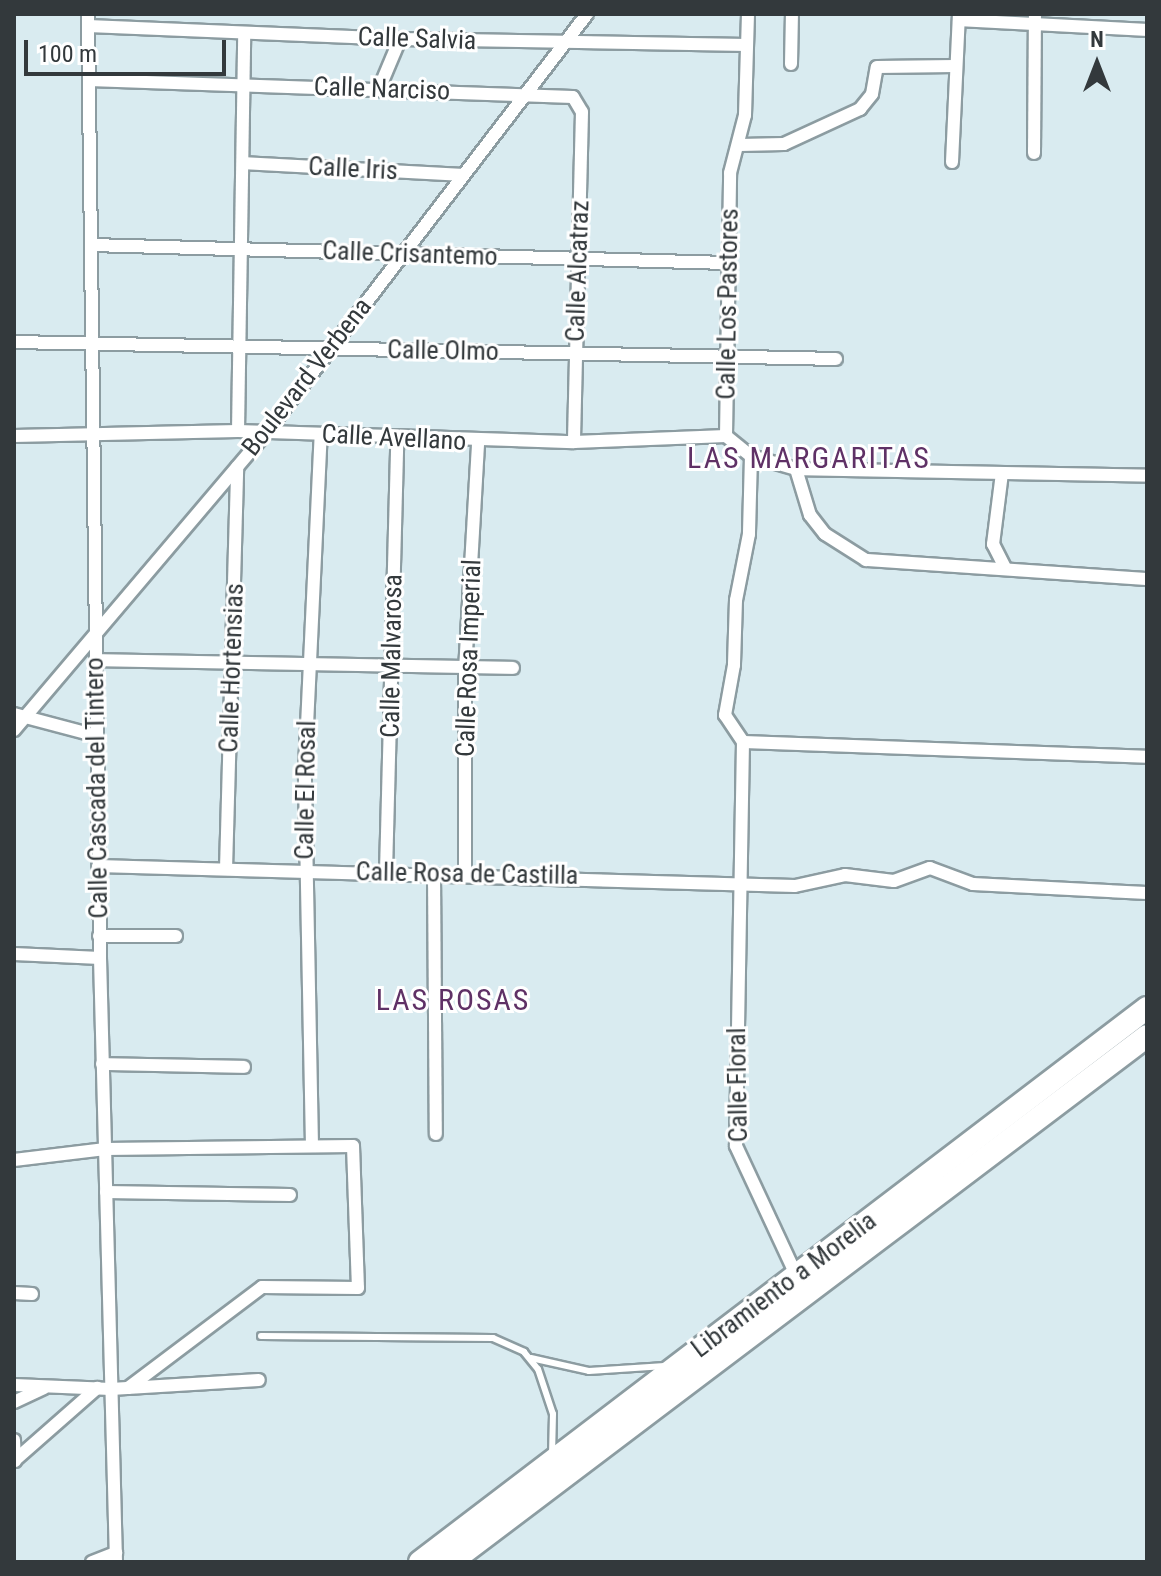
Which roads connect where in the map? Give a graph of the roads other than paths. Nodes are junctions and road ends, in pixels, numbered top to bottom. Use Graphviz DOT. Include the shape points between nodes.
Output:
graph roads {
  1 [pos="165,14"];
  2 [pos="587,14"];
  3 [pos="748,14"];
  4 [pos="792,14"];
  5 [pos="959,17"];
  6 [pos="1035,19"];
  7 [pos="88,20"];
  8 [pos="165,30"];
  9 [pos="1147,30"];
  10 [pos="244,33"];
  11 [pos="400,39"];
  12 [pos="565,44"];
  13 [pos="747,45"];
  14 [pos="791,64"];
  15 [pos="955,66"];
  16 [pos="89,80"];
  17 [pos="243,84"];
  18 [pos="379,89"];
  19 [pos="526,94"];
  20 [pos="577,101"];
  21 [pos="740,145"];
  22 [pos="1034,153"];
  23 [pos="952,162"];
  24 [pos="243,163"];
  25 [pos="463,175"];
  26 [pos="91,245"];
  27 [pos="242,249"];
  28 [pos="402,254"];
  29 [pos="578,259"];
  30 [pos="729,263"];
  31 [pos="14,342"];
  32 [pos="92,343"];
  33 [pos="241,343"];
  34 [pos="329,348"];
  35 [pos="576,354"];
  36 [pos="728,356"];
  37 [pos="836,359"];
  38 [pos="238,431"];
  39 [pos="267,432"];
  40 [pos="321,434"];
  41 [pos="14,436"];
  42 [pos="726,436"];
  43 [pos="93,437"];
  44 [pos="397,439"];
  45 [pos="478,442"];
  46 [pos="574,442"];
  47 [pos="751,456"];
  48 [pos="237,467"];
  49 [pos="796,469"];
  50 [pos="1002,473"];
  51 [pos="1147,476"];
  52 [pos="1006,569"];
  53 [pos="1147,579"];
  54 [pos="96,633"];
  55 [pos="96,660"];
  56 [pos="232,664"];
  57 [pos="308,666"];
  58 [pos="392,668"];
  59 [pos="513,668"];
  60 [pos="465,670"];
  61 [pos="20,715"];
  62 [pos="14,730"];
  63 [pos="97,736"];
  64 [pos="743,742"];
  65 [pos="1147,757"];
  66 [pos="98,866"];
  67 [pos="226,869"];
  68 [pos="305,871"];
  69 [pos="386,872"];
  70 [pos="434,874"];
  71 [pos="465,874"];
  72 [pos="740,880"];
  73 [pos="1147,893"];
  74 [pos="99,936"];
  75 [pos="176,936"];
  76 [pos="14,954"];
  77 [pos="100,958"];
  78 [pos="1147,1008"];
  79 [pos="1147,1036"];
  80 [pos="102,1064"];
  81 [pos="244,1067"];
  82 [pos="436,1134"];
  83 [pos="312,1146"];
  84 [pos="105,1149"];
  85 [pos="14,1160"];
  86 [pos="106,1192"];
  87 [pos="290,1195"];
  88 [pos="797,1277"];
  89 [pos="14,1293"];
  90 [pos="32,1294"];
  91 [pos="261,1336"];
  92 [pos="531,1358"];
  93 [pos="679,1363"];
  94 [pos="259,1380"];
  95 [pos="14,1385"];
  96 [pos="45,1387"];
  97 [pos="97,1388"];
  98 [pos="128,1388"];
  99 [pos="111,1389"];
  100 [pos="14,1402"];
  101 [pos="14,1440"];
  102 [pos="14,1461"];
  103 [pos="551,1462"];
  104 [pos="116,1558"];
  105 [pos="92,1562"];
  106 [pos="420,1562"];
  107 [pos="451,1562"];
  1 -- 8 [label="street"];
  2 -- 12 [label="street, Boulevard Verbena"];
  3 -- 13 [label="street, Calle Los Pastores"];
  4 -- 14 [label="street"];
  5 -- 6 [label="street"];
  5 -- 15 [label="street"];
  6 -- 9 [label="street"];
  6 -- 22 [label="street"];
  7 -- 8 [label="street, Calle Salvia"];
  7 -- 16 [label="street, Calle Cascada del Tintero"];
  8 -- 10 [label="street, Calle Salvia"];
  10 -- 11 [label="street, Calle Salvia"];
  10 -- 17 [label="street"];
  11 -- 12 [label="street, Calle Salvia"];
  11 -- 18 [label="street"];
  12 -- 13 [label="street, Calle Salvia"];
  12 -- 19 [label="street, Boulevard Verbena"];
  13 -- 21 [label="street, Calle Los Pastores"];
  15 -- 21 [label="street" via="877,67 872,94 860,109 784,144"];
  15 -- 23 [label="street"];
  16 -- 17 [label="street, Calle Narciso"];
  16 -- 26 [label="street, Calle Cascada del Tintero"];
  17 -- 18 [label="street, Calle Narciso"];
  17 -- 24 [label="street"];
  18 -- 19 [label="street, Calle Narciso"];
  19 -- 20 [label="street, Calle Narciso" via="568,95"];
  19 -- 25 [label="street, Boulevard Verbena"];
  20 -- 29 [label="street, Calle Alcatraz" via="582,112"];
  21 -- 30 [label="street, Calle Los Pastores" via="730,173"];
  24 -- 25 [label="street, Calle Iris"];
  24 -- 27 [label="street"];
  25 -- 28 [label="street, Boulevard Verbena"];
  26 -- 27 [label="street, Calle Crisantemo"];
  26 -- 32 [label="street, Calle Cascada del Tintero"];
  27 -- 28 [label="street, Calle Crisantemo"];
  27 -- 33 [label="street"];
  28 -- 29 [label="street, Calle Crisantemo"];
  28 -- 34 [label="street, Boulevard Verbena"];
  29 -- 30 [label="street, Calle Crisantemo"];
  29 -- 35 [label="street, Calle Alcatraz"];
  30 -- 36 [label="street, Calle Los Pastores"];
  31 -- 32 [label="street, Calle Olmo"];
  32 -- 33 [label="street, Calle Olmo"];
  32 -- 43 [label="street, Calle Cascada del Tintero"];
  33 -- 34 [label="street, Calle Olmo" via="286,350"];
  33 -- 38 [label="street"];
  34 -- 35 [label="street, Calle Olmo"];
  34 -- 39 [label="street, Boulevard Verbena"];
  35 -- 36 [label="street, Calle Olmo"];
  35 -- 46 [label="street, Calle Alcatraz"];
  36 -- 37 [label="street, Calle Olmo"];
  36 -- 42 [label="street, Calle Los Pastores"];
  38 -- 39 [label="street, Calle Avellano"];
  38 -- 43 [label="street, Calle Avellano"];
  39 -- 40 [label="street, Calle Avellano"];
  39 -- 48 [label="street, Boulevard Verbena"];
  40 -- 44 [label="street, Calle Avellano"];
  40 -- 57 [label="street, Calle El Rosal"];
  41 -- 43 [label="street, Calle Avellano"];
  42 -- 46 [label="street, Calle Avellano"];
  42 -- 47 [label="street"];
  43 -- 54 [label="street, Calle Cascada del Tintero"];
  44 -- 45 [label="street, Calle Avellano"];
  44 -- 58 [label="street, Calle Malvarosa"];
  45 -- 46 [label="street, Calle Avellano"];
  45 -- 60 [label="street, Calle Rosa Imperial"];
  47 -- 49 [label="street"];
  47 -- 64 [label="street" via="749,534 736,600 734,665 725,715"];
  48 -- 54 [label="street, Boulevard Verbena"];
  48 -- 56 [label="street, Calle Hortensias"];
  49 -- 50 [label="street"];
  49 -- 52 [label="street" via="805,503 825,534 866,560"];
  50 -- 51 [label="street"];
  50 -- 52 [label="street" via="993,544"];
  52 -- 53 [label="street"];
  54 -- 55 [label="street, Calle Cascada del Tintero"];
  54 -- 61 [label="street, Boulevard Verbena"];
  55 -- 56 [label="street"];
  55 -- 63 [label="street, Calle Cascada del Tintero"];
  56 -- 57 [label="street"];
  56 -- 67 [label="street, Calle Hortensias"];
  57 -- 58 [label="street"];
  57 -- 68 [label="street, Calle El Rosal"];
  58 -- 60 [label="street"];
  58 -- 69 [label="street, Calle Malvarosa"];
  59 -- 60 [label="street"];
  60 -- 71 [label="street, Calle Rosa Imperial"];
  61 -- 62 [label="street, Boulevard Verbena"];
  61 -- 63 [label="street"];
  63 -- 66 [label="street, Calle Cascada del Tintero"];
  64 -- 65 [label="street"];
  64 -- 72 [label="street, Calle Floral"];
  66 -- 67 [label="street, Calle Rosa de Castilla"];
  66 -- 74 [label="street, Calle Cascada del Tintero"];
  67 -- 68 [label="street, Calle Rosa de Castilla"];
  68 -- 69 [label="street, Calle Rosa de Castilla"];
  68 -- 83 [label="street, Calle El Rosal"];
  69 -- 70 [label="street, Calle Rosa de Castilla"];
  70 -- 71 [label="street, Calle Rosa de Castilla"];
  70 -- 82 [label="street"];
  71 -- 72 [label="street, Calle Rosa de Castilla"];
  72 -- 73 [label="street, Calle Rosa de Castilla" via="795,886 845,875 894,881 930,868 973,884"];
  72 -- 88 [label="street, Calle Floral" via="736,1146"];
  74 -- 75 [label="street"];
  74 -- 77 [label="street, Calle Cascada del Tintero"];
  76 -- 77 [label="street"];
  77 -- 80 [label="street, Calle Cascada del Tintero"];
  78 -- 88 [label="highway, Libramiento a Morelia"];
  79 -- 107 [label="highway, Libramiento a Morelia"];
  80 -- 81 [label="street"];
  80 -- 84 [label="street, Calle Cascada del Tintero"];
  83 -- 84 [label="street"];
  83 -- 98 [label="street" via="353,1146 358,1288 262,1287"];
  84 -- 85 [label="street"];
  84 -- 86 [label="street, Calle Cascada del Tintero"];
  86 -- 87 [label="street"];
  86 -- 99 [label="street, Calle Cascada del Tintero"];
  88 -- 93 [label="highway, Libramiento a Morelia"];
  89 -- 90 [label="street"];
  91 -- 92 [label="lane" via="493,1338"];
  92 -- 93 [label="lane" via="619,1372"];
  92 -- 103 [label="lane" via="553,1414"];
  93 -- 103 [label="highway, Libramiento a Morelia"];
  94 -- 98 [label="street"];
  95 -- 96 [label="street"];
  96 -- 97 [label="street"];
  96 -- 100 [label="street"];
  97 -- 99 [label="street"];
  97 -- 102 [label="street"];
  98 -- 99 [label="street"];
  99 -- 104 [label="street, Calle Cascada del Tintero"];
  101 -- 102 [label="street"];
  103 -- 106 [label="highway, Libramiento a Morelia"];
  104 -- 105 [label="street"];
}
